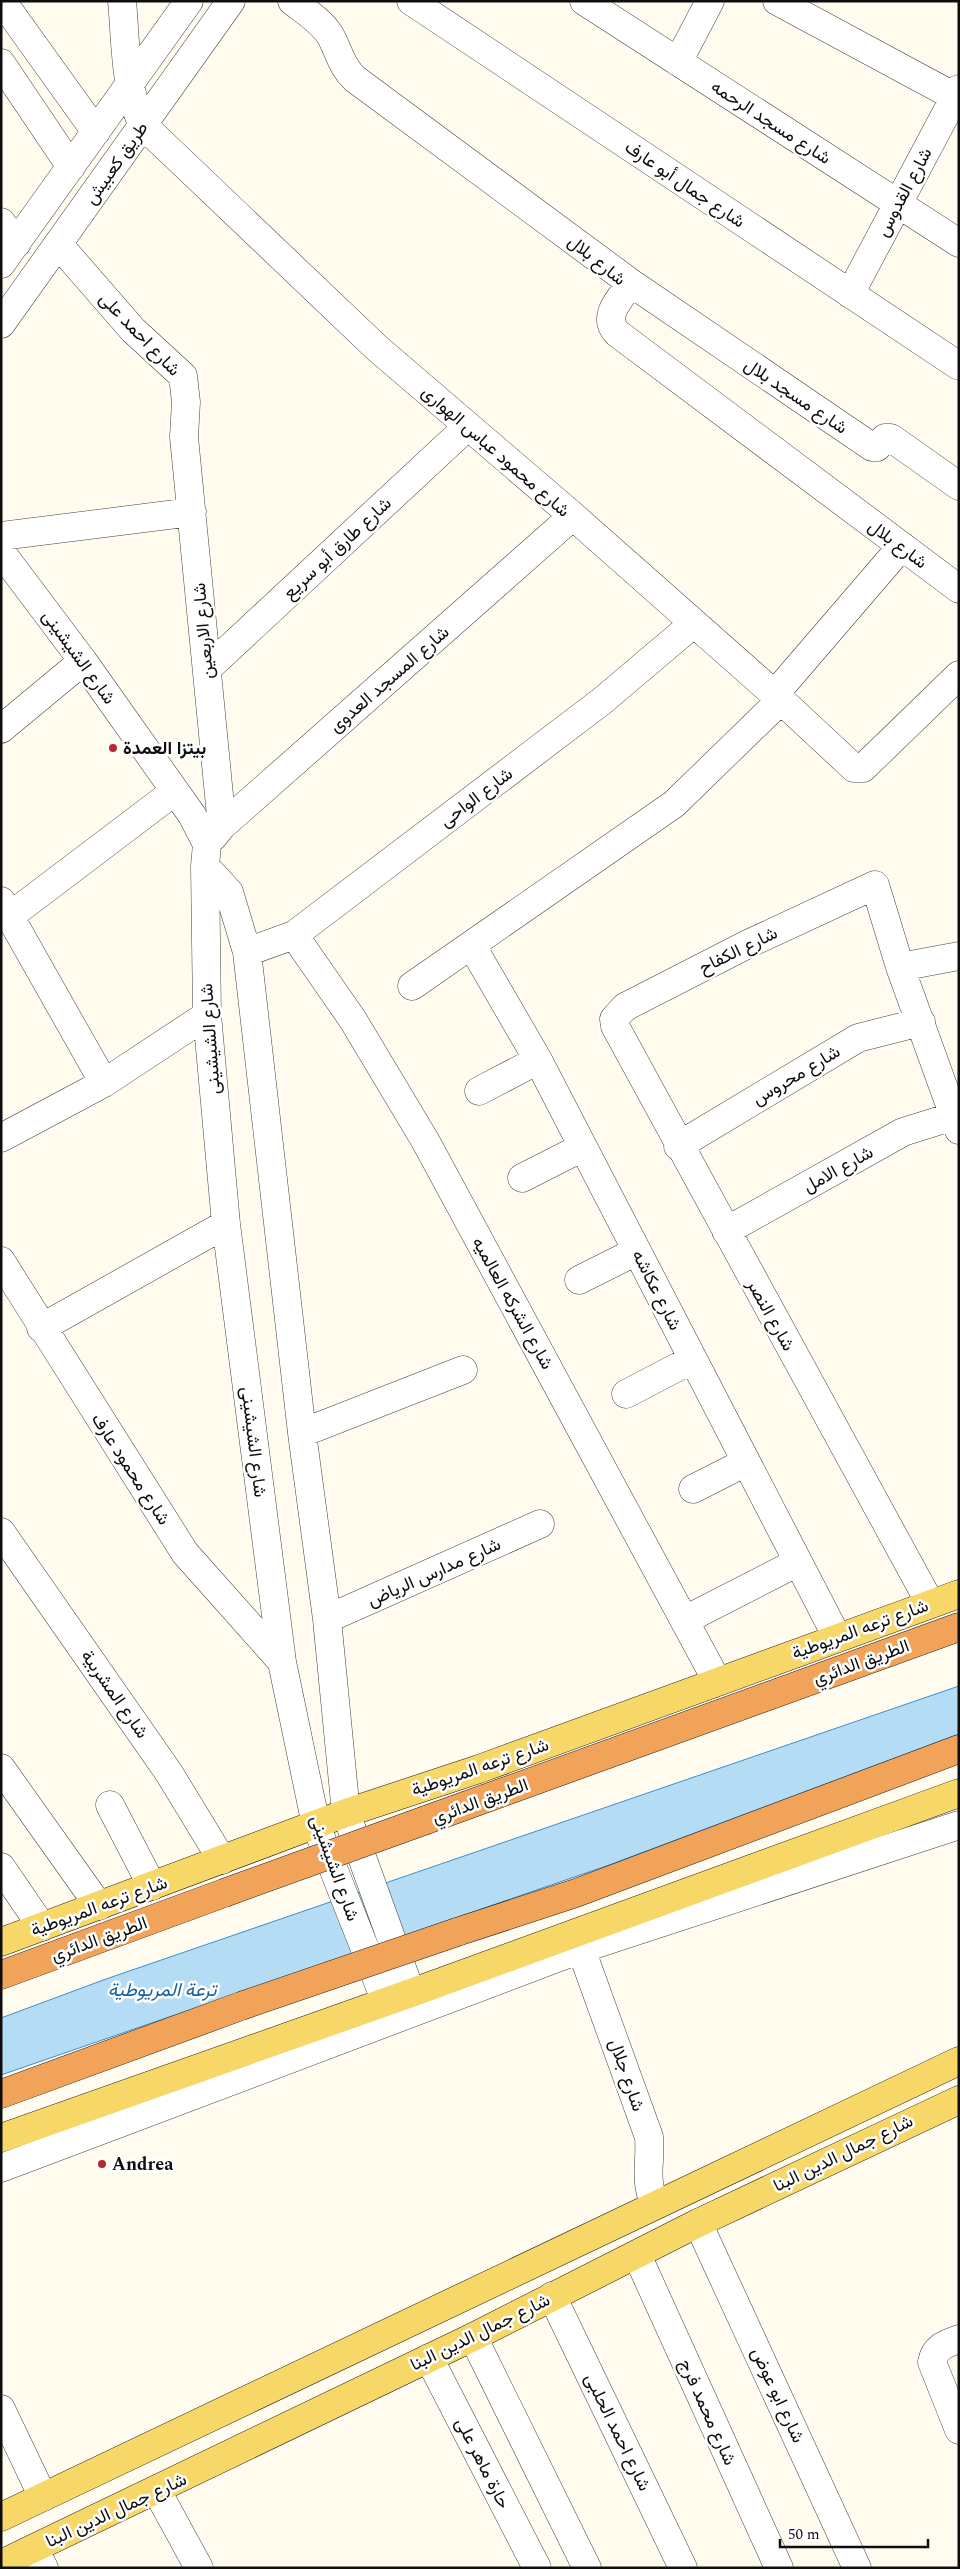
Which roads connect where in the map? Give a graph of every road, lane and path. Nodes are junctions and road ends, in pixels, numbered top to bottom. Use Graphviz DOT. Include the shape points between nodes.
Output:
graph roads {
  1 [pos="2,1"];
  2 [pos="122,1"];
  3 [pos="231,1"];
  4 [pos="292,1"];
  5 [pos="411,1"];
  6 [pos="584,1"];
  7 [pos="710,1"];
  8 [pos="777,1"];
  9 [pos="183,5"];
  10 [pos="187,62"];
  11 [pos="678,62"];
  12 [pos="1,63"];
  13 [pos="130,85"];
  14 [pos="958,95"];
  15 [pos="143,125"];
  16 [pos="96,132"];
  17 [pos="71,167"];
  18 [pos="898,204"];
  19 [pos="7,243"];
  20 [pos="959,243"];
  21 [pos="59,245"];
  22 [pos="631,283"];
  23 [pos="850,294"];
  24 [pos="1,324"];
  25 [pos="959,366"];
  26 [pos="467,427"];
  27 [pos="184,437"];
  28 [pos="959,486"];
  29 [pos="192,512"];
  30 [pos="573,516"];
  31 [pos="1,536"];
  32 [pos="902,546"];
  33 [pos="1,552"];
  34 [pos="959,589"];
  35 [pos="693,624"];
  36 [pos="83,661"];
  37 [pos="207,669"];
  38 [pos="959,675"];
  39 [pos="777,697"];
  40 [pos="1,729"];
  41 [pos="175,790"];
  42 [pos="211,845"];
  43 [pos="6,909"];
  44 [pos="294,936"];
  45 [pos="472,946"];
  46 [pos="247,952"];
  47 [pos="959,956"];
  48 [pos="900,967"];
  49 [pos="412,986"];
  50 [pos="207,1015"];
  51 [pos="920,1022"];
  52 [pos="615,1026"];
  53 [pos="538,1060"];
  54 [pos="104,1083"];
  55 [pos="478,1091"];
  56 [pos="957,1123"];
  57 [pos="1,1138"];
  58 [pos="678,1146"];
  59 [pos="583,1147"];
  60 [pos="522,1178"];
  61 [pos="226,1224"];
  62 [pos="726,1231"];
  63 [pos="636,1251"];
  64 [pos="1,1261"];
  65 [pos="579,1280"];
  66 [pos="41,1328"];
  67 [pos="693,1359"];
  68 [pos="463,1370"];
  69 [pos="626,1394"];
  70 [pos="302,1433"];
  71 [pos="746,1462"];
  72 [pos="693,1489"];
  73 [pos="540,1524"];
  74 [pos="1,1532"];
  75 [pos="798,1562"];
  76 [pos="959,1594"];
  77 [pos="930,1603"];
  78 [pos="327,1619"];
  79 [pos="685,1620"];
  80 [pos="959,1627"];
  81 [pos="837,1637"];
  82 [pos="282,1662"];
  83 [pos="717,1680"];
  84 [pos="959,1748"];
  85 [pos="1,1768"];
  86 [pos="342,1771"];
  87 [pos="307,1781"];
  88 [pos="959,1793"];
  89 [pos="110,1805"];
  90 [pos="349,1822"];
  91 [pos="959,1825"];
  92 [pos="319,1832"];
  93 [pos="222,1860"];
  94 [pos="1,1867"];
  95 [pos="152,1886"];
  96 [pos="99,1906"];
  97 [pos="42,1927"];
  98 [pos="1,1942"];
  99 [pos="581,1949"];
  100 [pos="1,1975"];
  101 [pos="396,1991"];
  102 [pos="959,2061"];
  103 [pos="1,2094"];
  104 [pos="959,2100"];
  105 [pos="1,2138"];
  106 [pos="1,2168"];
  107 [pos="654,2204"];
  108 [pos="698,2223"];
  109 [pos="637,2256"];
  110 [pos="493,2282"];
  111 [pos="552,2296"];
  112 [pos="509,2319"];
  113 [pos="473,2337"];
  114 [pos="959,2339"];
  115 [pos="367,2341"];
  116 [pos="429,2358"];
  117 [pos="343,2400"];
  118 [pos="1,2408"];
  119 [pos="959,2430"];
  120 [pos="157,2491"];
  121 [pos="43,2497"];
  122 [pos="1,2517"];
  123 [pos="39,2558"];
  124 [pos="1,2564"];
  125 [pos="199,2568"];
  126 [pos="537,2568"];
  127 [pos="587,2568"];
  128 [pos="684,2568"];
  129 [pos="780,2568"];
  130 [pos="857,2568"];
  1 -- 16 [label="street"];
  2 -- 13 [label="street"];
  3 -- 10 [label="street, طريق كعبيش"];
  4 -- 22 [label="street, شارع بلال" via="329,34 343,65 355,79"];
  5 -- 23 [label="street, شارع جمال أبو عارف"];
  6 -- 11 [label="street, شارع مسجد الرحمه"];
  7 -- 11 [label="street"];
  8 -- 14 [label="street"];
  9 -- 10 [label="street"];
  9 -- 13 [label="street, طريق كعبيش"];
  10 -- 15 [label="street, طريق كعبيش"];
  11 -- 18 [label="street, شارع مسجد الرحمه"];
  12 -- 17 [label="street"];
  13 -- 15 [label="street" via="134,106"];
  13 -- 16 [label="street, طريق كعبيش"];
  14 -- 18 [label="street, شارع القدوس"];
  15 -- 21 [label="street, طريق كعبيش"];
  15 -- 26 [label="street, شارع محمود عباس الهوارى" via="377,348"];
  16 -- 17 [label="street, طريق كعبيش"];
  17 -- 19 [label="street, طريق كعبيش"];
  18 -- 20 [label="street, شارع مسجد الرحمه"];
  18 -- 23 [label="street, شارع القدوس"];
  21 -- 24 [label="street, طريق كعبيش"];
  21 -- 27 [label="street, شارع احمد على" via="133,330 183,376 186,402"];
  22 -- 28 [label="street, شارع مسجد بلال" via="872,447 878,448 885,438 891,438"];
  22 -- 32 [label="street, شارع بلال" via="610,315 610,322 617,333"];
  23 -- 25 [label="street, شارع جمال أبو عارف"];
  26 -- 30 [label="street, شارع محمود عباس الهوارى"];
  26 -- 37 [label="street, شارع طارق أبو سريع"];
  27 -- 29 [label="street, شارع الاربعين"];
  29 -- 31 [label="street"];
  29 -- 37 [label="street, شارع الاربعين"];
  30 -- 35 [label="street, شارع محمود عباس الهوارى"];
  30 -- 42 [label="street, شارع المسجد العدوى"];
  32 -- 34 [label="street, شارع بلال"];
  32 -- 39 [label="street"];
  33 -- 36 [label="street, شارع الشيشينى"];
  35 -- 39 [label="street, شارع محمود عباس الهوارى"];
  35 -- 44 [label="street, شارع الواحى" via="602,701"];
  36 -- 40 [label="street"];
  36 -- 41 [label="street, شارع الشيشينى"];
  37 -- 42 [label="street, شارع الاربعين"];
  38 -- 39 [label="street, شارع محمود عباس الهوارى" via="863,768 858,769"];
  39 -- 45 [label="street" via="674,804"];
  41 -- 42 [label="street, شارع الشيشينى"];
  41 -- 43 [label="street"];
  42 -- 46 [label="street, شارع الشيشينى"];
  42 -- 50 [label="street, شارع الشيشينى"];
  43 -- 54 [label="street"];
  44 -- 46 [label="street, شارع الواحى"];
  44 -- 79 [label="street, شارع الشركه العالميه" via="353,1020 426,1142"];
  45 -- 49 [label="street"];
  45 -- 53 [label="street, شارع عكاشه"];
  46 -- 70 [label="street, شارع الشيشينى"];
  47 -- 48 [label="street"];
  48 -- 51 [label="street"];
  48 -- 52 [label="street, شارع الكفاح" via="875,885 748,944 626,1007 614,1019"];
  50 -- 54 [label="street"];
  50 -- 61 [label="street, شارع الشيشينى"];
  51 -- 56 [label="street"];
  51 -- 58 [label="street, شارع محروس" via="858,1038"];
  52 -- 58 [label="street, شارع النصر"];
  53 -- 55 [label="street"];
  53 -- 59 [label="street, شارع عكاشه"];
  54 -- 57 [label="street"];
  56 -- 62 [label="street, شارع الامل" via="903,1132"];
  58 -- 62 [label="street, شارع النصر"];
  59 -- 60 [label="street"];
  59 -- 63 [label="street, شارع عكاشه"];
  61 -- 66 [label="street"];
  61 -- 82 [label="street, شارع الشيشينى"];
  62 -- 77 [label="street, شارع النصر"];
  63 -- 65 [label="street"];
  63 -- 67 [label="street, شارع عكاشه"];
  64 -- 66 [label="street, شارع محمود عارف"];
  66 -- 82 [label="street, شارع محمود عارف" via="185,1553"];
  67 -- 69 [label="street"];
  67 -- 71 [label="street, شارع عكاشه"];
  68 -- 70 [label="street"];
  70 -- 78 [label="street, شارع الشيشينى"];
  71 -- 72 [label="street"];
  71 -- 75 [label="street, شارع عكاشه"];
  73 -- 78 [label="street, شارع مدارس الرياض"];
  74 -- 93 [label="street, شارع المشربية" via="169,1773"];
  75 -- 79 [label="street"];
  75 -- 81 [label="street, شارع عكاشه"];
  76 -- 77 [label="main road, شارع ترعه المريوطية"];
  77 -- 81 [label="main road, شارع ترعه المريوطية"];
  78 -- 86 [label="street, شارع الشيشينى"];
  79 -- 83 [label="street, شارع الشركه العالميه"];
  80 -- 100 [label="highway, الطريق الدائري, bridge"];
  81 -- 83 [label="main road, شارع ترعه المريوطية"];
  82 -- 87 [label="street, شارع الشيشينى"];
  83 -- 90 [label="main road, شارع ترعه المريوطية" via="478,1769"];
  84 -- 103 [label="highway, bridge" via="576,1893 242,2006"];
  85 -- 96 [label="street"];
  86 -- 87 [label="street"];
  86 -- 90 [label="street, شارع الشيشينى"];
  87 -- 92 [label="street, شارع الشيشينى"];
  88 -- 101 [label="main road"];
  89 -- 95 [label="street"];
  90 -- 92 [label="main road, شارع ترعه المريوطية"];
  90 -- 101 [label="street, شارع الشيشينى, bridge"];
  91 -- 99 [label="street"];
  92 -- 93 [label="main road, شارع ترعه المريوطية"];
  92 -- 101 [label="street, شارع الشيشينى, bridge"];
  93 -- 95 [label="main road, شارع ترعه المريوطية"];
  94 -- 97 [label="street"];
  95 -- 96 [label="main road, شارع ترعه المريوطية"];
  96 -- 97 [label="main road, شارع ترعه المريوطية"];
  97 -- 98 [label="main road, شارع ترعه المريوطية"];
  99 -- 106 [label="street"];
  99 -- 107 [label="street, شارع جلال" via="649,2137 647,2175"];
  101 -- 105 [label="main road"];
  102 -- 107 [label="main road, شارع جمال الدين البنا"];
  104 -- 108 [label="main road, شارع جمال الدين البنا"];
  107 -- 110 [label="main road, شارع جمال الدين البنا"];
  108 -- 109 [label="main road, شارع جمال الدين البنا"];
  108 -- 130 [label="street, شارع ابو عوض"];
  109 -- 111 [label="main road, شارع جمال الدين البنا"];
  109 -- 129 [label="street, شارع محمد فرج"];
  110 -- 112 [label="main road" via="467,2301 463,2315 471,2321"];
  110 -- 115 [label="main road, شارع جمال الدين البنا"];
  111 -- 112 [label="main road, شارع جمال الدين البنا"];
  111 -- 128 [label="street, شارع احمد الحلبى"];
  112 -- 113 [label="main road, شارع جمال الدين البنا"];
  113 -- 116 [label="main road, شارع جمال الدين البنا"];
  113 -- 127 [label="street"];
  114 -- 119 [label="street" via="941,2346 934,2352 932,2362"];
  115 -- 117 [label="main road" via="382,2344 386,2360 380,2369"];
  115 -- 121 [label="main road, شارع جمال الدين البنا"];
  116 -- 117 [label="main road, شارع جمال الدين البنا"];
  116 -- 126 [label="street, حارة ماهر على"];
  117 -- 120 [label="main road, شارع جمال الدين البنا"];
  118 -- 121 [label="street"];
  120 -- 123 [label="main road, شارع جمال الدين البنا"];
  120 -- 125 [label="street"];
  121 -- 122 [label="main road, شارع جمال الدين البنا"];
  123 -- 124 [label="main road, شارع جمال الدين البنا"];
}
